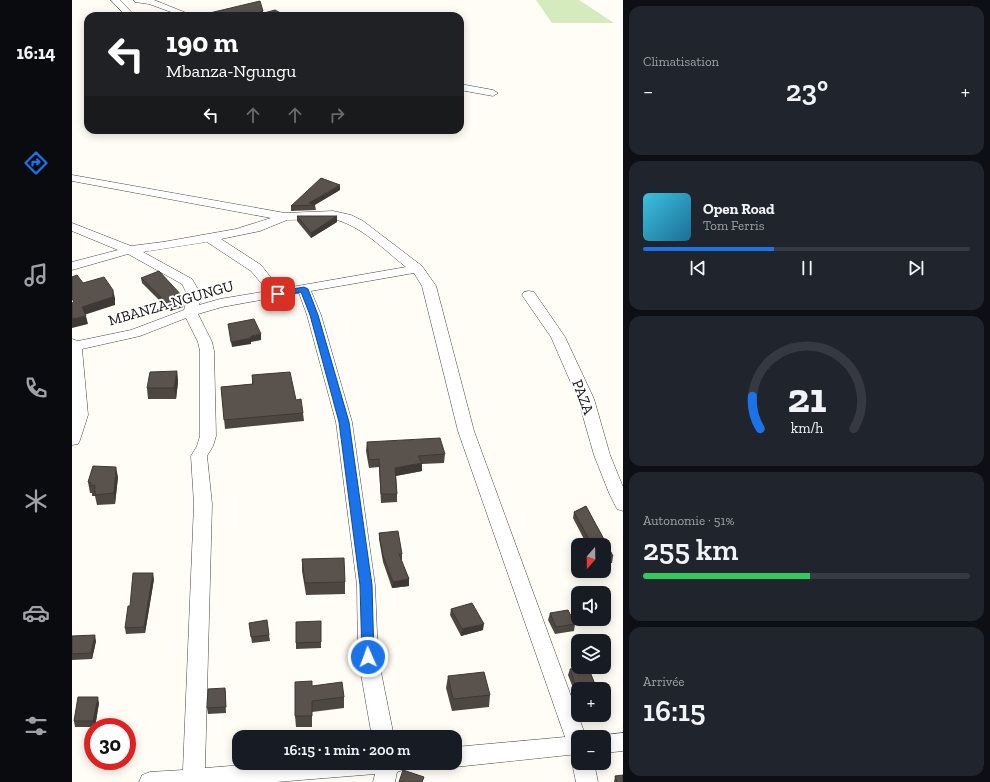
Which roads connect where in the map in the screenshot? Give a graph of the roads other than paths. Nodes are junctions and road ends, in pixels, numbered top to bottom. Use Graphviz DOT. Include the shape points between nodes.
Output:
graph roads {
  1 [pos="115,0"];
  2 [pos="138,0"];
  3 [pos="127,12"];
  4 [pos="179,12"];
  5 [pos="464,88"];
  6 [pos="493,93"];
  7 [pos="72,178"];
  8 [pos="285,217"];
  9 [pos="72,227"];
  10 [pos="210,238"];
  11 [pos="130,250"];
  12 [pos="72,266"];
  13 [pos="416,269"];
  14 [pos="304,289"];
  15 [pos="278,294"];
  16 [pos="529,295"];
  17 [pos="190,312"];
  18 [pos="73,345"];
  19 [pos="72,440"];
  20 [pos="623,505"];
  21 [pos="382,730"];
  22 [pos="573,730"];
  23 [pos="623,742"];
  24 [pos="611,743"];
  25 [pos="571,745"];
  26 [pos="462,756"];
  27 [pos="349,770"];
  28 [pos="584,770"];
  29 [pos="194,778"];
  30 [pos="150,782"];
  31 [pos="587,782"];
  1 -- 3 [label="street"];
  2 -- 4 [label="street"];
  5 -- 6 [label="street"];
  7 -- 8 [label="street"];
  8 -- 10 [label="street" via="256,228"];
  8 -- 13 [label="street" via="333,215 347,218 359,224"];
  9 -- 11 [label="street"];
  10 -- 11 [label="street"];
  10 -- 15 [label="street" via="256,268"];
  11 -- 12 [label="street"];
  11 -- 17 [label="street" via="187,282 195,296"];
  13 -- 14 [label="street, MBANZA-NGUNGU"];
  13 -- 22 [label="street" via="429,286 466,431"];
  14 -- 15 [label="street, MBANZA-NGUNGU"];
  14 -- 21 [label="street" via="314,315 344,422 366,585 368,657"];
  15 -- 17 [label="street, MBANZA-NGUNGU" via="220,303"];
  16 -- 20 [label="street, PAZA" via="558,337 586,400 602,455"];
  17 -- 18 [label="street, MBANZA-NGUNGU" via="134,333"];
  17 -- 29 [label="street" via="205,342 208,436 199,456 203,504"];
  18 -- 19 [label="street" via="80,415"];
  23 -- 24 [label="street"];
  25 -- 26 [label="street"];
  27 -- 29 [label="street"];
  28 -- 31 [label="street"];
  29 -- 30 [label="street"];
}
